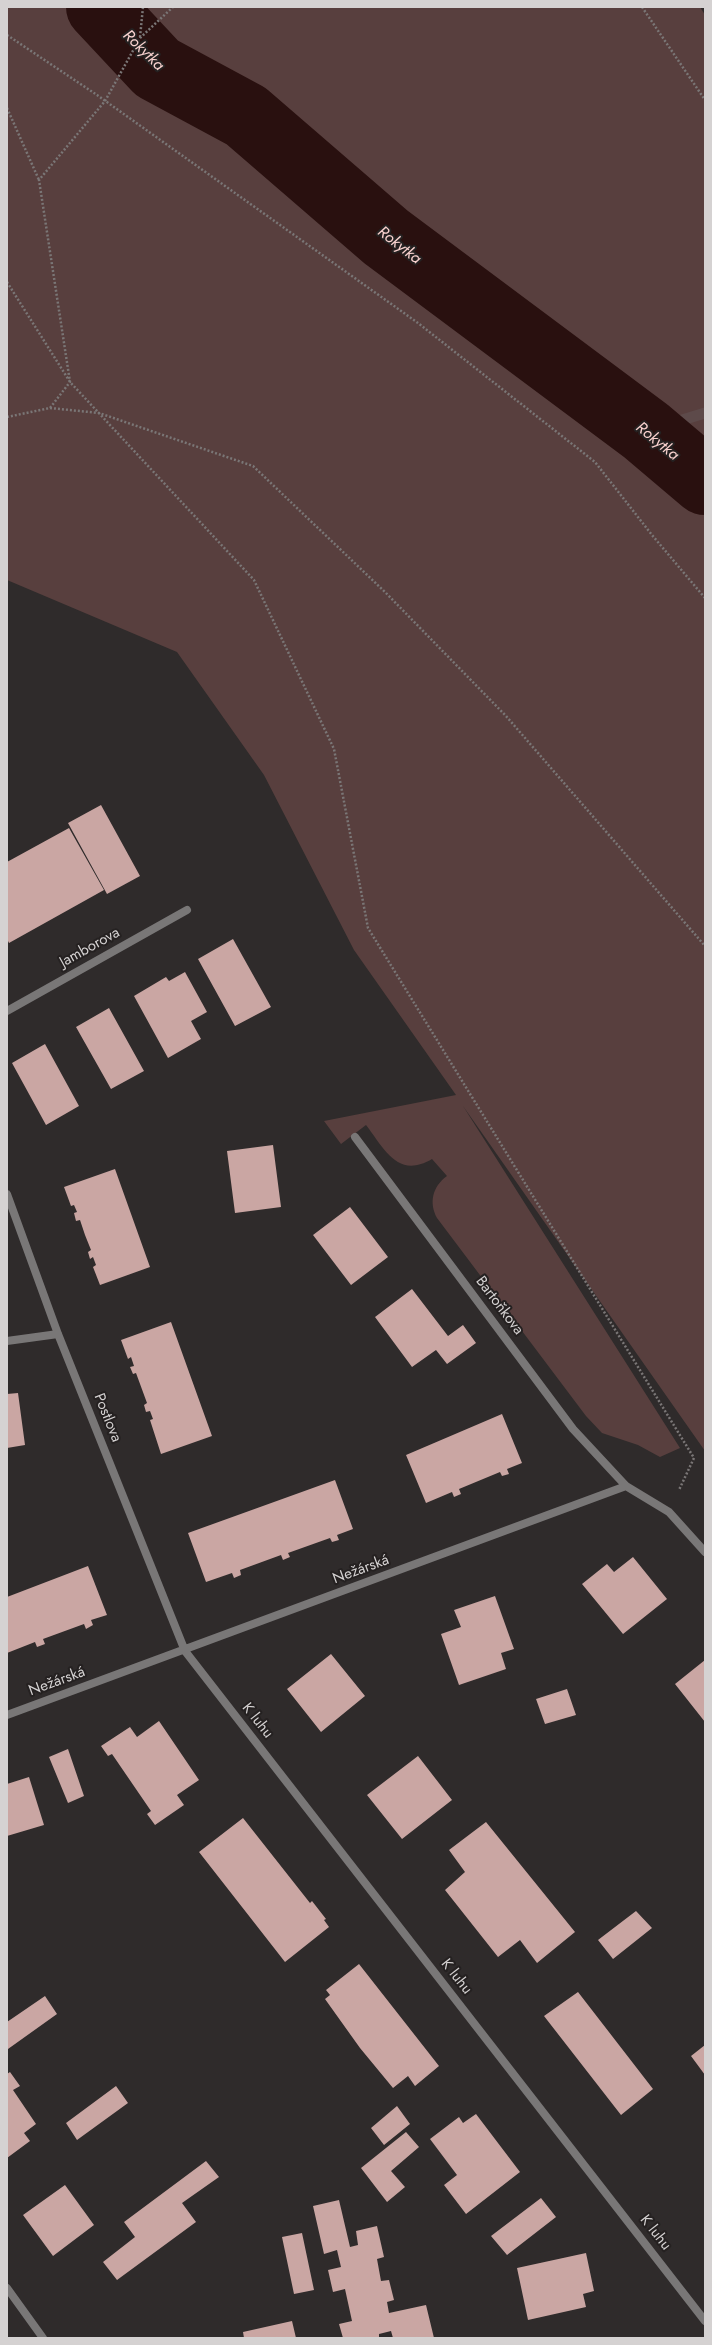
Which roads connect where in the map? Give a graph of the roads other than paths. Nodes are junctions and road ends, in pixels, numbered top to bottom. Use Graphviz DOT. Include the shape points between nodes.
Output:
graph roads {
  1 [pos="187,910"];
  2 [pos="7,1011"];
  3 [pos="355,1137"];
  4 [pos="7,1194"];
  5 [pos="58,1334"];
  6 [pos="7,1341"];
  7 [pos="626,1486"];
  8 [pos="705,1552"];
  9 [pos="185,1650"];
  10 [pos="7,1715"];
  11 [pos="7,2288"];
  12 [pos="705,2321"];
  13 [pos="42,2338"];
  1 -- 2 [label="street, Jamborova"];
  3 -- 7 [label="street, Bartoňkova" via="573,1429"];
  4 -- 5 [label="street, Postlova"];
  5 -- 6 [label="street"];
  5 -- 9 [label="street, Postlova"];
  7 -- 8 [label="street" via="669,1512"];
  7 -- 9 [label="street, Nežárská"];
  9 -- 10 [label="street, Nežárská"];
  9 -- 12 [label="street, K luhu"];
  11 -- 13 [label="street"];
}
